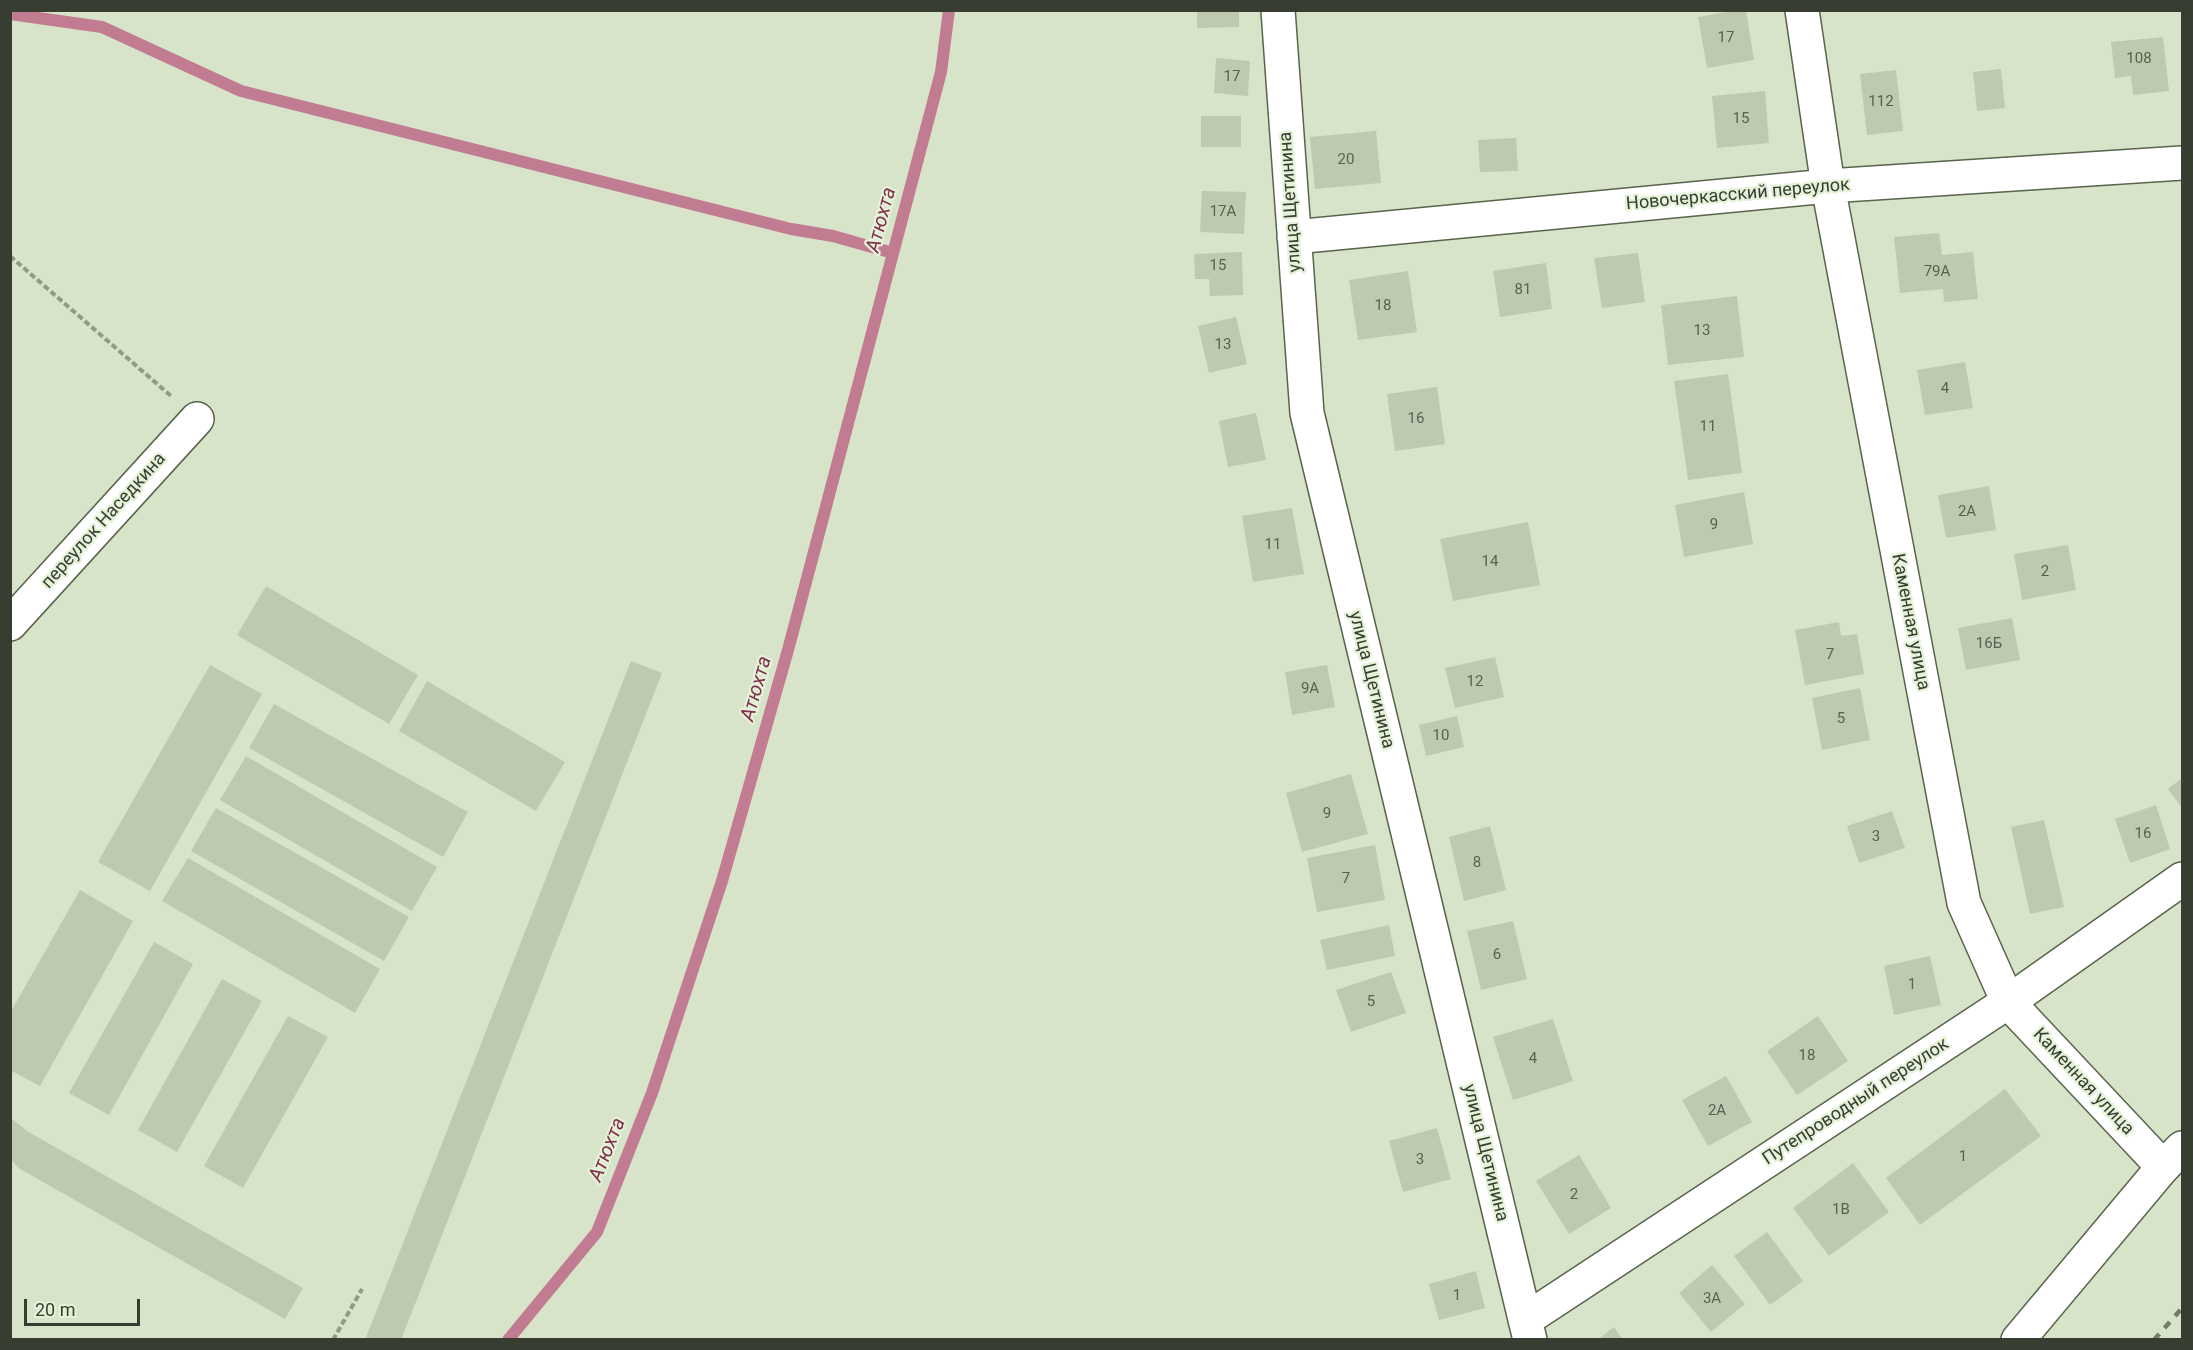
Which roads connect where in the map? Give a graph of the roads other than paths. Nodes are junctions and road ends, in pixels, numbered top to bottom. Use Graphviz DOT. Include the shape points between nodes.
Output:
graph roads {
  1 [pos="1278,10"];
  2 [pos="1802,10"];
  3 [pos="2182,163"];
  4 [pos="1828,186"];
  5 [pos="1294,237"];
  6 [pos="197,418"];
  7 [pos="10,624"];
  8 [pos="2182,879"];
  9 [pos="2008,1002"];
  10 [pos="2173,1157"];
  11 [pos="1528,1330"];
  12 [pos="2018,1340"];
  1 -- 5 [label="street, улица Щетинина"];
  2 -- 4 [label="street, Каменная улица"];
  3 -- 4 [label="street, Новочеркасский переулок"];
  4 -- 5 [label="street, Новочеркасский переулок"];
  4 -- 9 [label="street, Каменная улица" via="1964,903"];
  5 -- 11 [label="street, улица Щетинина" via="1306,413"];
  6 -- 7 [label="street, переулок Наседкина"];
  8 -- 9 [label="street, Путепроводный переулок"];
  9 -- 10 [label="street, Каменная улица"];
  9 -- 11 [label="street, Путепроводный переулок"];
  10 -- 12 [label="street"];
}
